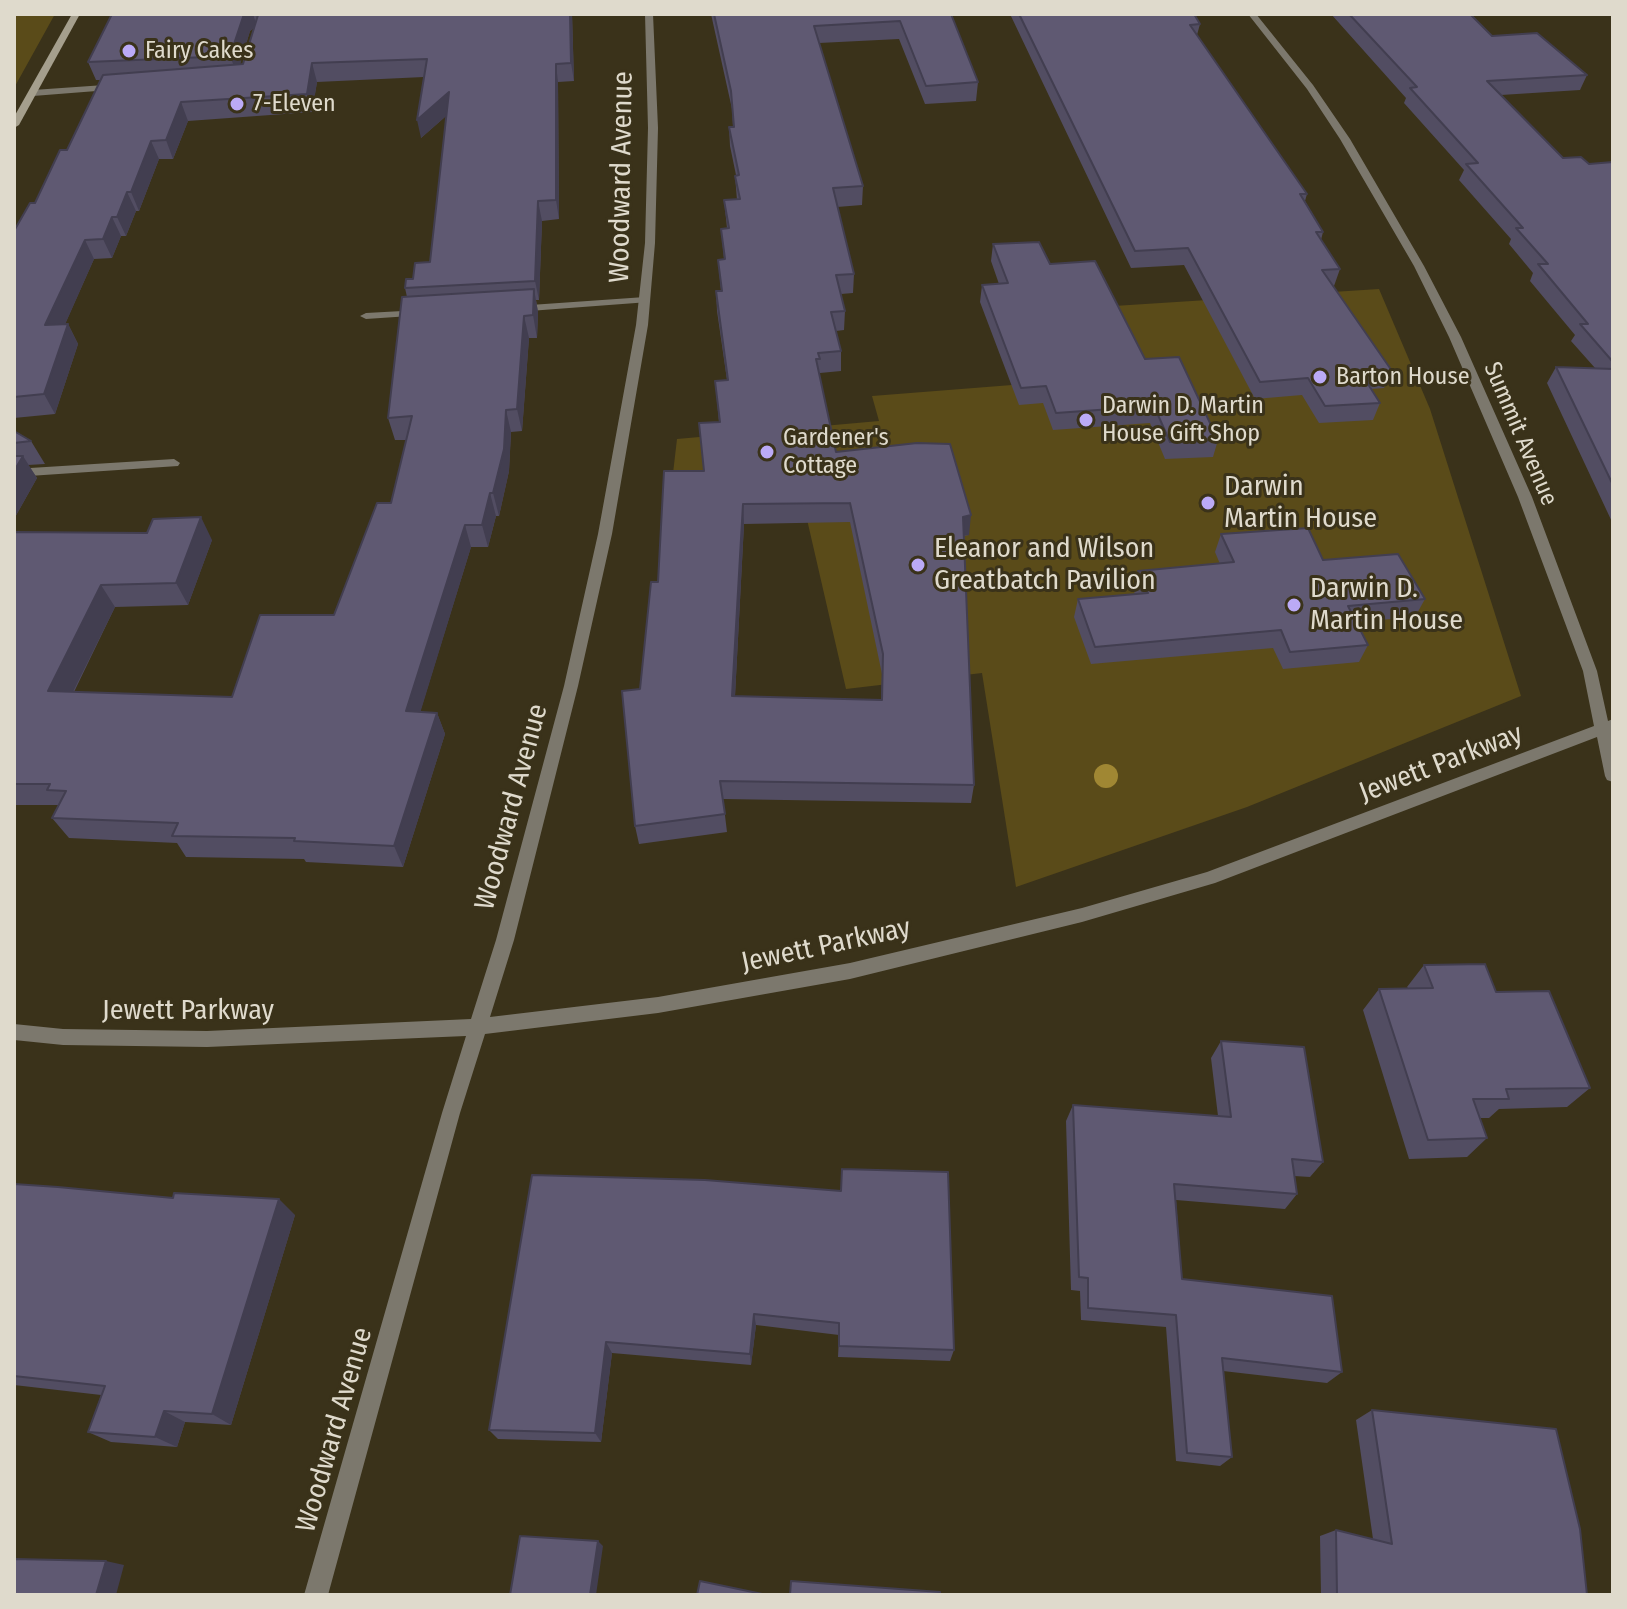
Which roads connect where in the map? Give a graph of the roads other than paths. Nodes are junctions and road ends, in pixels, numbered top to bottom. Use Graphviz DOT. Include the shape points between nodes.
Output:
graph roads {
  1 [pos="76,14"];
  2 [pos="649,14"];
  3 [pos="1252,14"];
  4 [pos="124,87"];
  5 [pos="33,93"];
  6 [pos="14,125"];
  7 [pos="645,300"];
  8 [pos="509,309"];
  9 [pos="438,313"];
  10 [pos="366,316"];
  11 [pos="174,463"];
  12 [pos="14,473"];
  13 [pos="1608,727"];
  14 [pos="1613,776"];
  15 [pos="477,1027"];
  16 [pos="14,1032"];
  17 [pos="316,1595"];
  1 -- 5 [label="street"];
  2 -- 7 [label="street, Woodward Avenue" via="653,128"];
  3 -- 13 [label="street, Summit Avenue" via="1345,139 1438,304 1525,497"];
  4 -- 5 [label="street"];
  5 -- 6 [label="street"];
  7 -- 8 [label="street"];
  7 -- 15 [label="street, Woodward Avenue" via="605,534 571,686"];
  9 -- 10 [label="street"];
  11 -- 12 [label="street"];
  13 -- 14 [label="street, Summit Avenue"];
  13 -- 15 [label="street, Jewett Parkway" via="1209,878 1082,915 835,974 658,1005"];
  15 -- 16 [label="street, Jewett Parkway" via="207,1039"];
  15 -- 17 [label="street, Woodward Avenue"];
}
